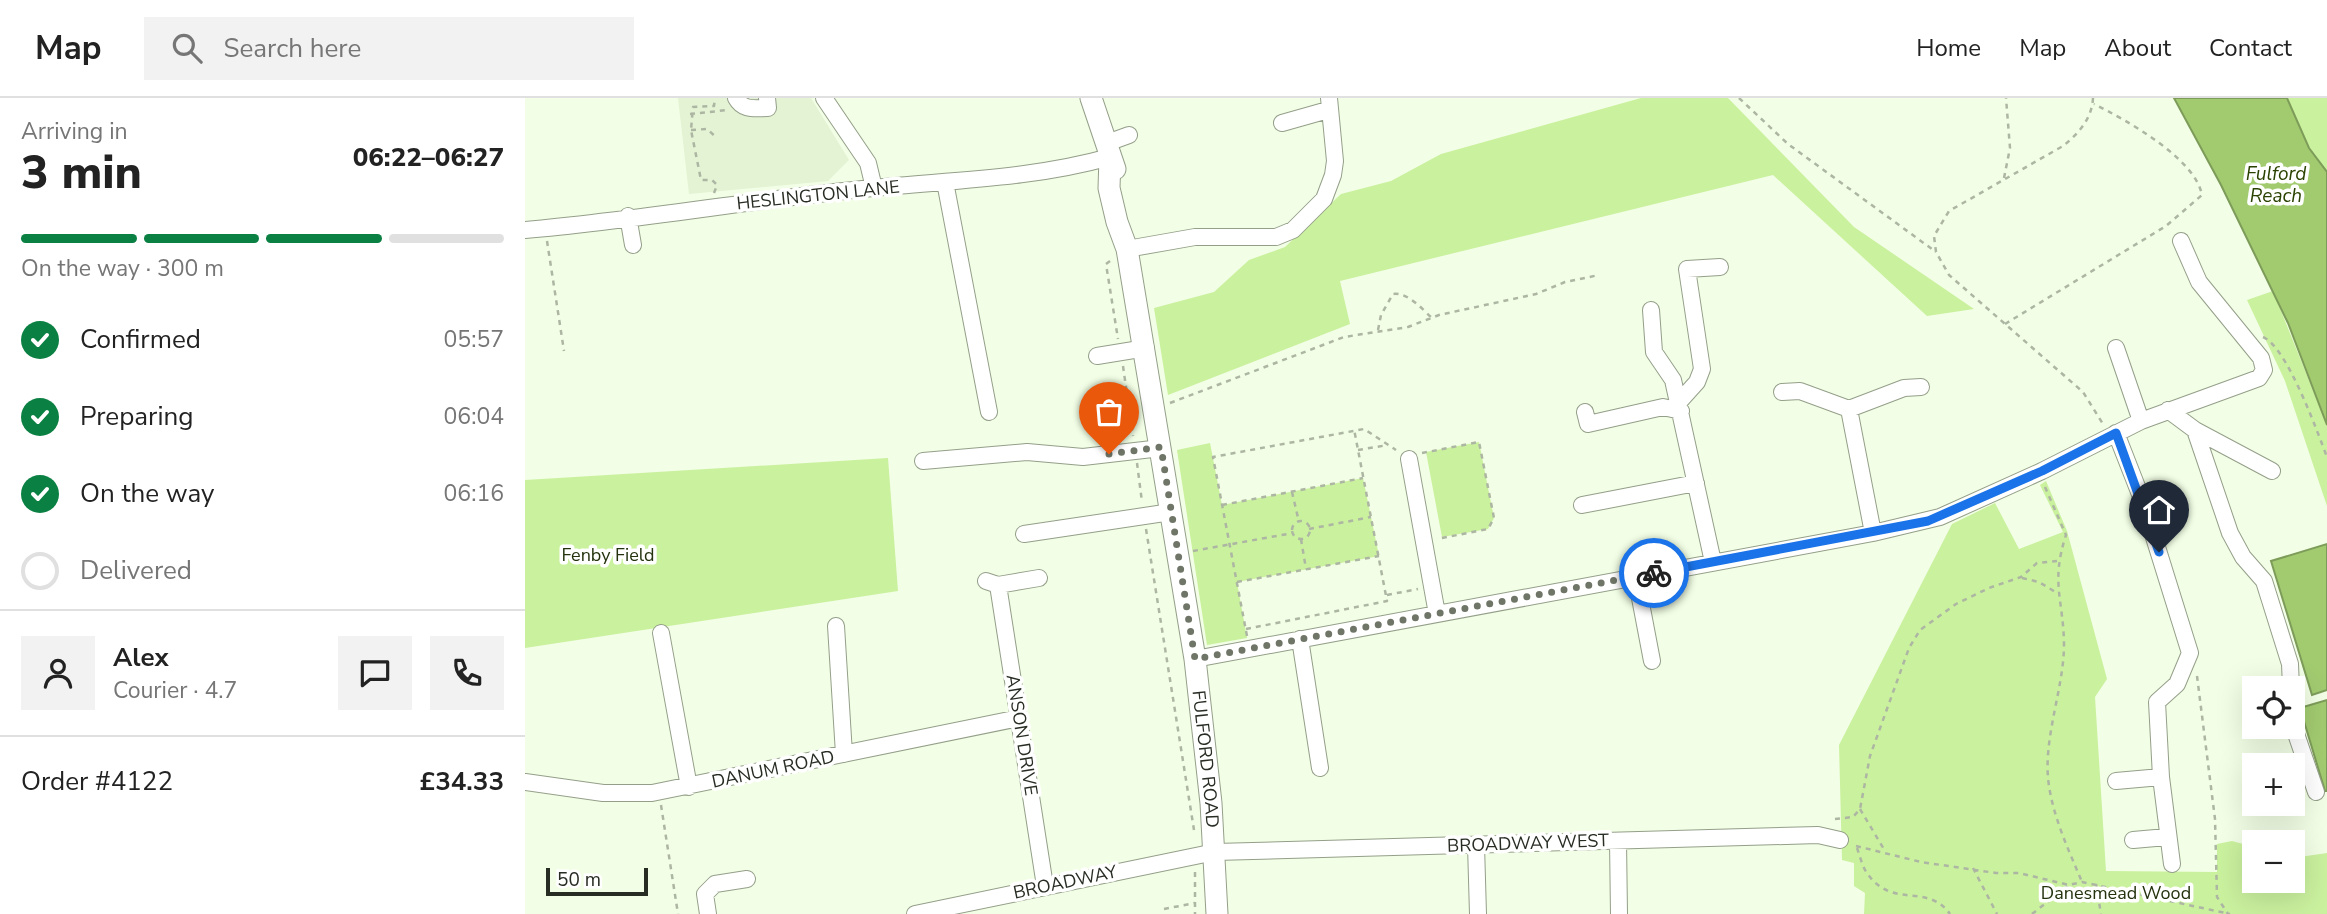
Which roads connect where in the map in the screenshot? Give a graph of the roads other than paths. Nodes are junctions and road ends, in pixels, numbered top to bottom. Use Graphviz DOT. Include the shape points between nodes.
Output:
graph roads {
  1 [pos="767,98"];
  2 [pos="824,98"];
  3 [pos="1091,98"];
  4 [pos="738,102"];
  5 [pos="1328,104"];
  6 [pos="1282,123"];
  7 [pos="1129,135"];
  8 [pos="1108,150"];
  9 [pos="945,182"];
  10 [pos="874,188"];
  11 [pos="628,216"];
  12 [pos="525,230"];
  13 [pos="2181,241"];
  14 [pos="1127,244"];
  15 [pos="633,245"];
  16 [pos="1720,267"];
  17 [pos="1651,310"];
  18 [pos="1146,348"];
  19 [pos="2116,348"];
  20 [pos="1097,356"];
  21 [pos="1921,387"];
  22 [pos="1782,392"];
  23 [pos="1680,407"];
  24 [pos="1849,409"];
  25 [pos="2168,410"];
  26 [pos="989,412"];
  27 [pos="1585,412"];
  28 [pos="2141,421"];
  29 [pos="2195,430"];
  30 [pos="2117,432"];
  31 [pos="1161,447"];
  32 [pos="1409,459"];
  33 [pos="923,461"];
  34 [pos="2272,471"];
  35 [pos="1696,483"];
  36 [pos="1582,505"];
  37 [pos="1172,517"];
  38 [pos="1873,533"];
  39 [pos="1024,534"];
  40 [pos="1713,562"];
  41 [pos="1636,576"];
  42 [pos="1039,578"];
  43 [pos="1437,614"];
  44 [pos="836,626"];
  45 [pos="661,633"];
  46 [pos="1300,639"];
  47 [pos="1195,659"];
  48 [pos="1652,661"];
  49 [pos="2290,676"];
  50 [pos="1019,718"];
  51 [pos="2298,739"];
  52 [pos="844,754"];
  53 [pos="1320,768"];
  54 [pos="2161,777"];
  55 [pos="2116,781"];
  56 [pos="525,782"];
  57 [pos="689,786"];
  58 [pos="2316,792"];
  59 [pos="2167,837"];
  60 [pos="1618,841"];
  61 [pos="2133,841"];
  62 [pos="1848,843"];
  63 [pos="1476,845"];
  64 [pos="1205,853"];
  65 [pos="2172,864"];
  66 [pos="747,879"];
  67 [pos="1045,886"];
  68 [pos="708,914"];
  69 [pos="915,914"];
  70 [pos="1217,914"];
  71 [pos="1478,914"];
  72 [pos="1619,914"];
  1 -- 4 [label="street" via="768,108 748,108"];
  2 -- 10 [label="street" via="868,163"];
  3 -- 8 [label="main road, FULFORD ROAD"];
  5 -- 6 [label="street"];
  5 -- 14 [label="street" via="1333,175 1324,199 1293,230 1276,237 1195,237"];
  7 -- 8 [label="street, HESLINGTON LANE"];
  8 -- 9 [label="street, HESLINGTON LANE" via="1041,173"];
  8 -- 14 [label="main road, FULFORD ROAD" via="1109,188"];
  9 -- 10 [label="street, HESLINGTON LANE"];
  9 -- 26 [label="street"];
  10 -- 11 [label="street, HESLINGTON LANE"];
  11 -- 12 [label="street, HESLINGTON LANE"];
  11 -- 15 [label="street"];
  13 -- 25 [label="street" via="2199,282 2246,339 2264,370 2259,378"];
  14 -- 18 [label="main road, FULFORD ROAD"];
  16 -- 23 [label="street" via="1687,270 1702,369"];
  17 -- 23 [label="street" via="1654,352 1669,372"];
  18 -- 20 [label="street"];
  18 -- 31 [label="main road, FULFORD ROAD"];
  19 -- 28 [label="street"];
  21 -- 24 [label="street" via="1865,400"];
  22 -- 24 [label="street" via="1800,391"];
  23 -- 27 [label="street" via="1588,424"];
  23 -- 35 [label="street"];
  24 -- 38 [label="street"];
  25 -- 28 [label="street"];
  25 -- 29 [label="street"];
  28 -- 30 [label="street"];
  29 -- 34 [label="street"];
  29 -- 49 [label="street" via="2230,533 2264,581"];
  30 -- 38 [label="street" via="1940,517"];
  30 -- 54 [label="street" via="2190,653 2173,688 2157,702"];
  31 -- 33 [label="street" via="1083,457 1027,452"];
  31 -- 37 [label="main road, FULFORD ROAD"];
  32 -- 43 [label="street"];
  35 -- 36 [label="street"];
  35 -- 40 [label="street"];
  37 -- 39 [label="street" via="1144,516"];
  37 -- 47 [label="main road, FULFORD ROAD"];
  38 -- 40 [label="street"];
  40 -- 41 [label="street"];
  41 -- 43 [label="street"];
  41 -- 48 [label="street"];
  42 -- 50 [label="street, ANSON DRIVE" via="992,583"];
  43 -- 46 [label="street"];
  44 -- 52 [label="street"];
  45 -- 57 [label="street"];
  46 -- 47 [label="street"];
  46 -- 53 [label="street"];
  47 -- 64 [label="main road, FULFORD ROAD"];
  50 -- 52 [label="street, DANUM ROAD"];
  50 -- 67 [label="street, ANSON DRIVE"];
  51 -- 58 [label="street"];
  52 -- 57 [label="street, DANUM ROAD"];
  54 -- 55 [label="street"];
  54 -- 59 [label="street"];
  56 -- 57 [label="street, DANUM ROAD" via="603,793 659,792"];
  59 -- 61 [label="street"];
  59 -- 65 [label="street"];
  60 -- 62 [label="street, BROADWAY WEST" via="1818,835"];
  60 -- 63 [label="street, BROADWAY WEST"];
  60 -- 72 [label="street"];
  63 -- 64 [label="street, BROADWAY WEST"];
  63 -- 71 [label="street"];
  64 -- 67 [label="street, BROADWAY"];
  64 -- 70 [label="main road, FULFORD ROAD"];
  66 -- 68 [label="street" via="715,884 705,894"];
  67 -- 69 [label="street, BROADWAY"];
}
